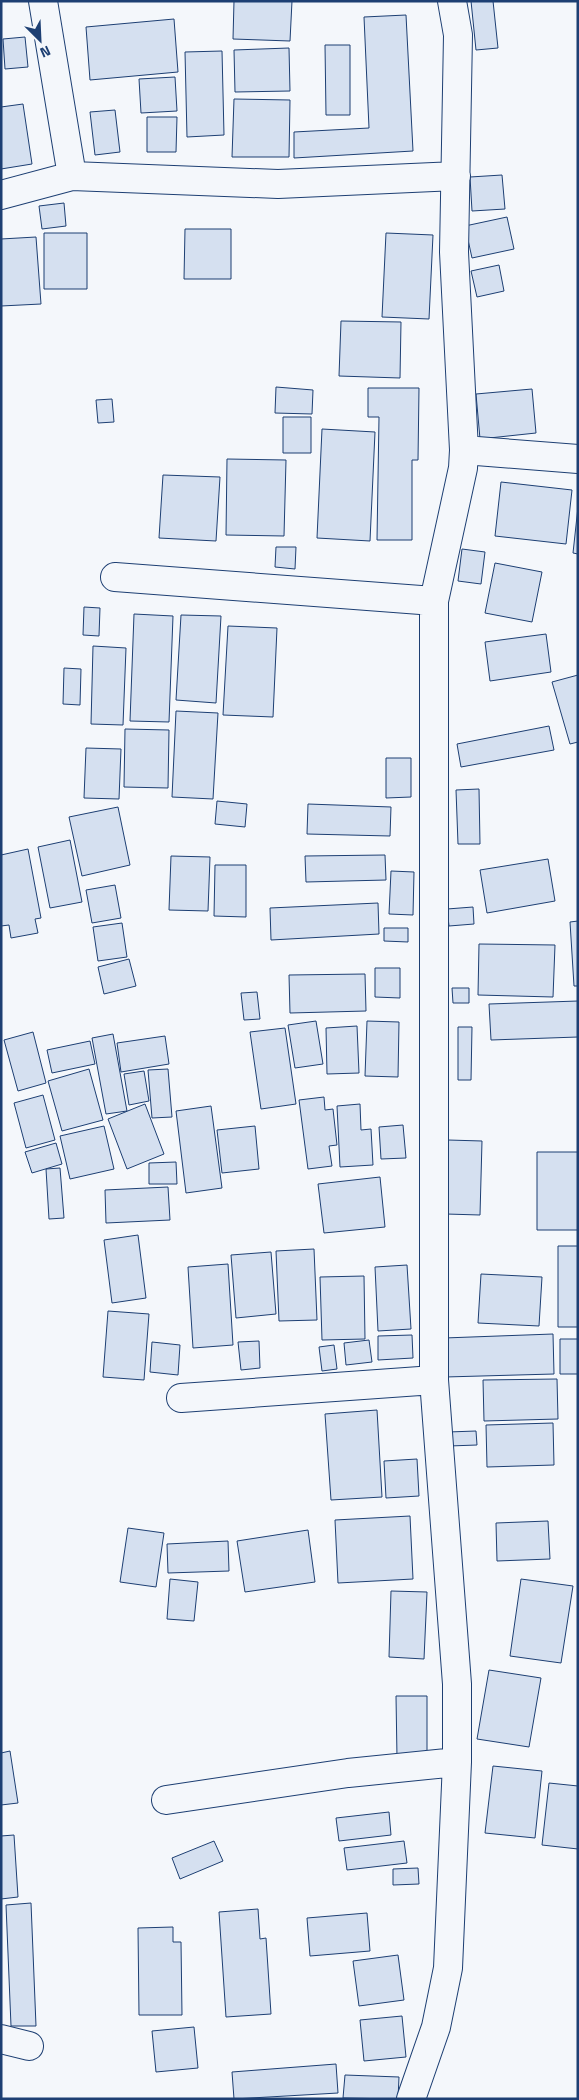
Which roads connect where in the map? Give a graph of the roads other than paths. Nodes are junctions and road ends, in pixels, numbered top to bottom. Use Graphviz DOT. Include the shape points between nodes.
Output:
graph roads {
  1 [pos="43,1"];
  2 [pos="452,1"];
  3 [pos="72,176"];
  4 [pos="456,176"];
  5 [pos="1,195"];
  6 [pos="464,450"];
  7 [pos="578,460"];
  8 [pos="115,576"];
  9 [pos="434,601"];
  10 [pos="434,1380"];
  11 [pos="181,1398"];
  12 [pos="457,1762"];
  13 [pos="166,1800"];
  14 [pos="1,2039"];
  15 [pos="29,2046"];
  16 [pos="411,2099"];
  1 -- 3 [label="street"];
  2 -- 4 [label="street" via="458,35"];
  3 -- 4 [label="street" via="278,184"];
  3 -- 5 [label="street"];
  4 -- 6 [label="street" via="454,252"];
  6 -- 7 [label="street"];
  6 -- 9 [label="street" via="463,468"];
  8 -- 9 [label="street"];
  9 -- 10 [label="street"];
  10 -- 11 [label="street"];
  10 -- 12 [label="street" via="457,1684"];
  12 -- 13 [label="street" via="348,1773"];
  12 -- 16 [label="street" via="448,1968 436,2027"];
  14 -- 15 [label="street"];
}
